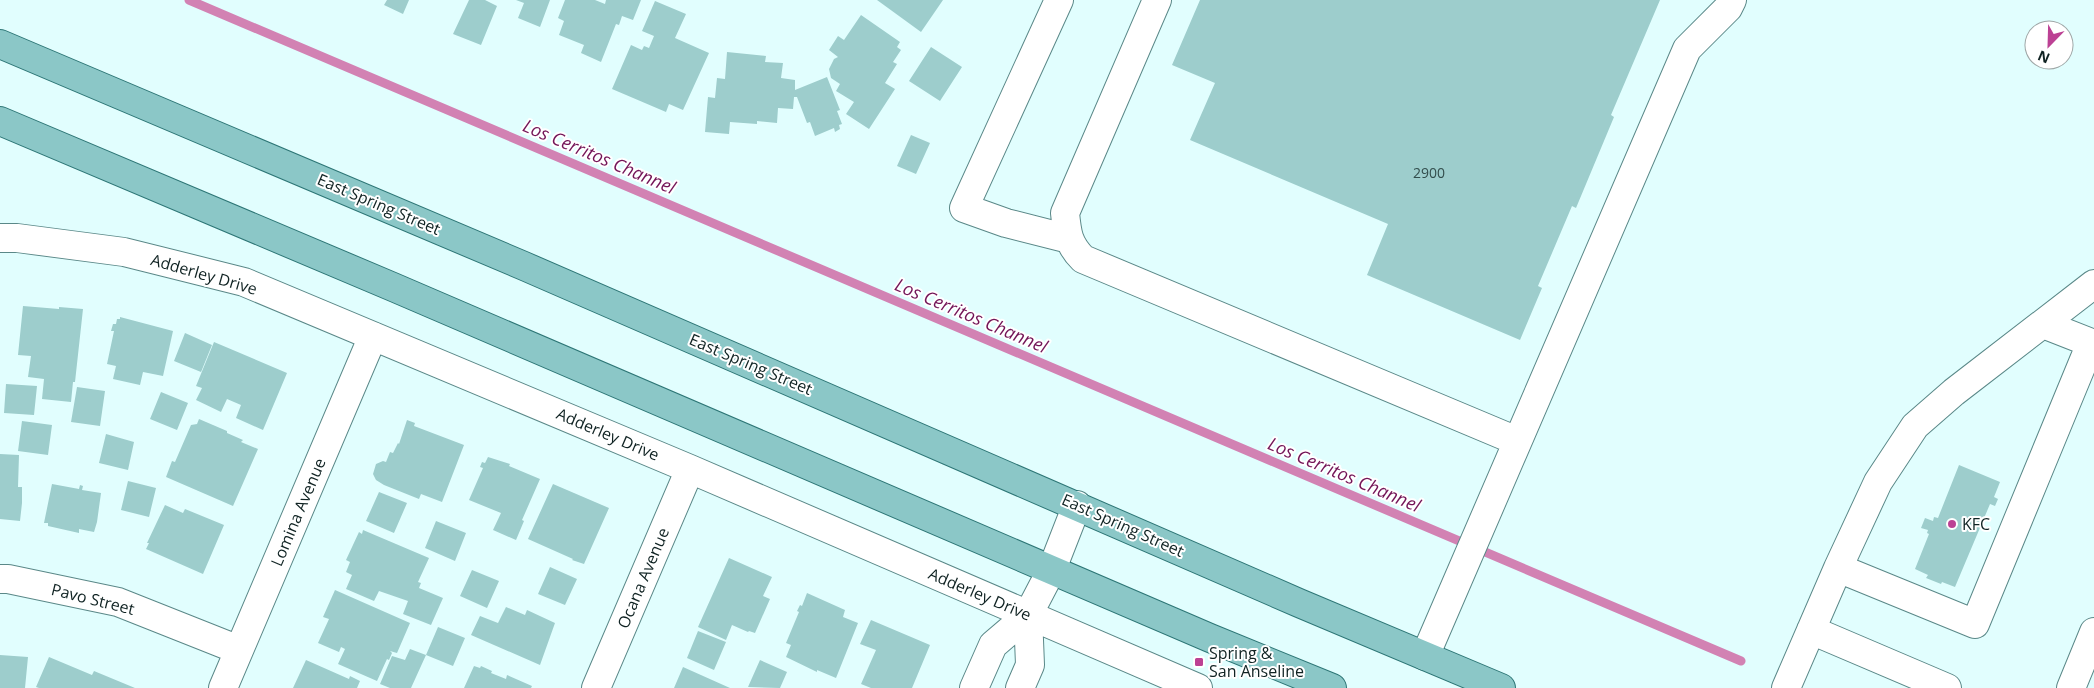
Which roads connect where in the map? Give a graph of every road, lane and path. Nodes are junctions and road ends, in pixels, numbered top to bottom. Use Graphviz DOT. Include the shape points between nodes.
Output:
graph roads {
  1 [pos="1059,0"];
  2 [pos="1157,0"];
  3 [pos="1732,0"];
  4 [pos="0,44"];
  5 [pos="0,121"];
  6 [pos="0,238"];
  7 [pos="1069,239"];
  8 [pos="2094,284"];
  9 [pos="2043,324"];
  10 [pos="373,336"];
  11 [pos="2092,343"];
  12 [pos="1517,441"];
  13 [pos="690,469"];
  14 [pos="1077,505"];
  15 [pos="1838,568"];
  16 [pos="1052,569"];
  17 [pos="0,579"];
  18 [pos="1028,615"];
  19 [pos="1811,630"];
  20 [pos="2094,632"];
  21 [pos="239,650"];
  22 [pos="1425,656"];
  23 [pos="222,688"];
  24 [pos="596,688"];
  25 [pos="974,688"];
  26 [pos="1020,688"];
  27 [pos="1198,688"];
  28 [pos="1332,688"];
  29 [pos="1501,688"];
  30 [pos="1786,688"];
  31 [pos="1947,688"];
  32 [pos="2072,688"];
  1 -- 7 [label="street" via="964,208"];
  2 -- 7 [label="street" via="1065,212"];
  3 -- 12 [label="street" via="1687,49"];
  4 -- 14 [label="main road, East Spring Street"];
  5 -- 16 [label="main road"];
  6 -- 10 [label="street, Adderley Drive" via="124,252 244,282"];
  7 -- 12 [label="street" via="1083,259"];
  8 -- 9 [label="street"];
  9 -- 11 [label="street"];
  9 -- 15 [label="street" via="1915,426 1878,482"];
  10 -- 13 [label="street, Adderley Drive"];
  10 -- 21 [label="street, Lomina Avenue"];
  11 -- 15 [label="street" via="1975,624"];
  12 -- 22 [label="street"];
  13 -- 18 [label="street, Adderley Drive"];
  13 -- 24 [label="street, Ocana Avenue"];
  14 -- 16 [label="street"];
  14 -- 22 [label="main road, East Spring Street"];
  15 -- 19 [label="street"];
  16 -- 18 [label="street"];
  16 -- 28 [label="main road"];
  17 -- 21 [label="street, Pavo Street" via="118,602"];
  18 -- 25 [label="street" via="993,645"];
  18 -- 26 [label="street" via="1030,665"];
  18 -- 27 [label="street, Adderley Drive"];
  19 -- 30 [label="street"];
  19 -- 31 [label="street"];
  20 -- 32 [label="street"];
  21 -- 23 [label="street, Lomina Avenue"];
  22 -- 29 [label="main road, East Spring Street"];
}
